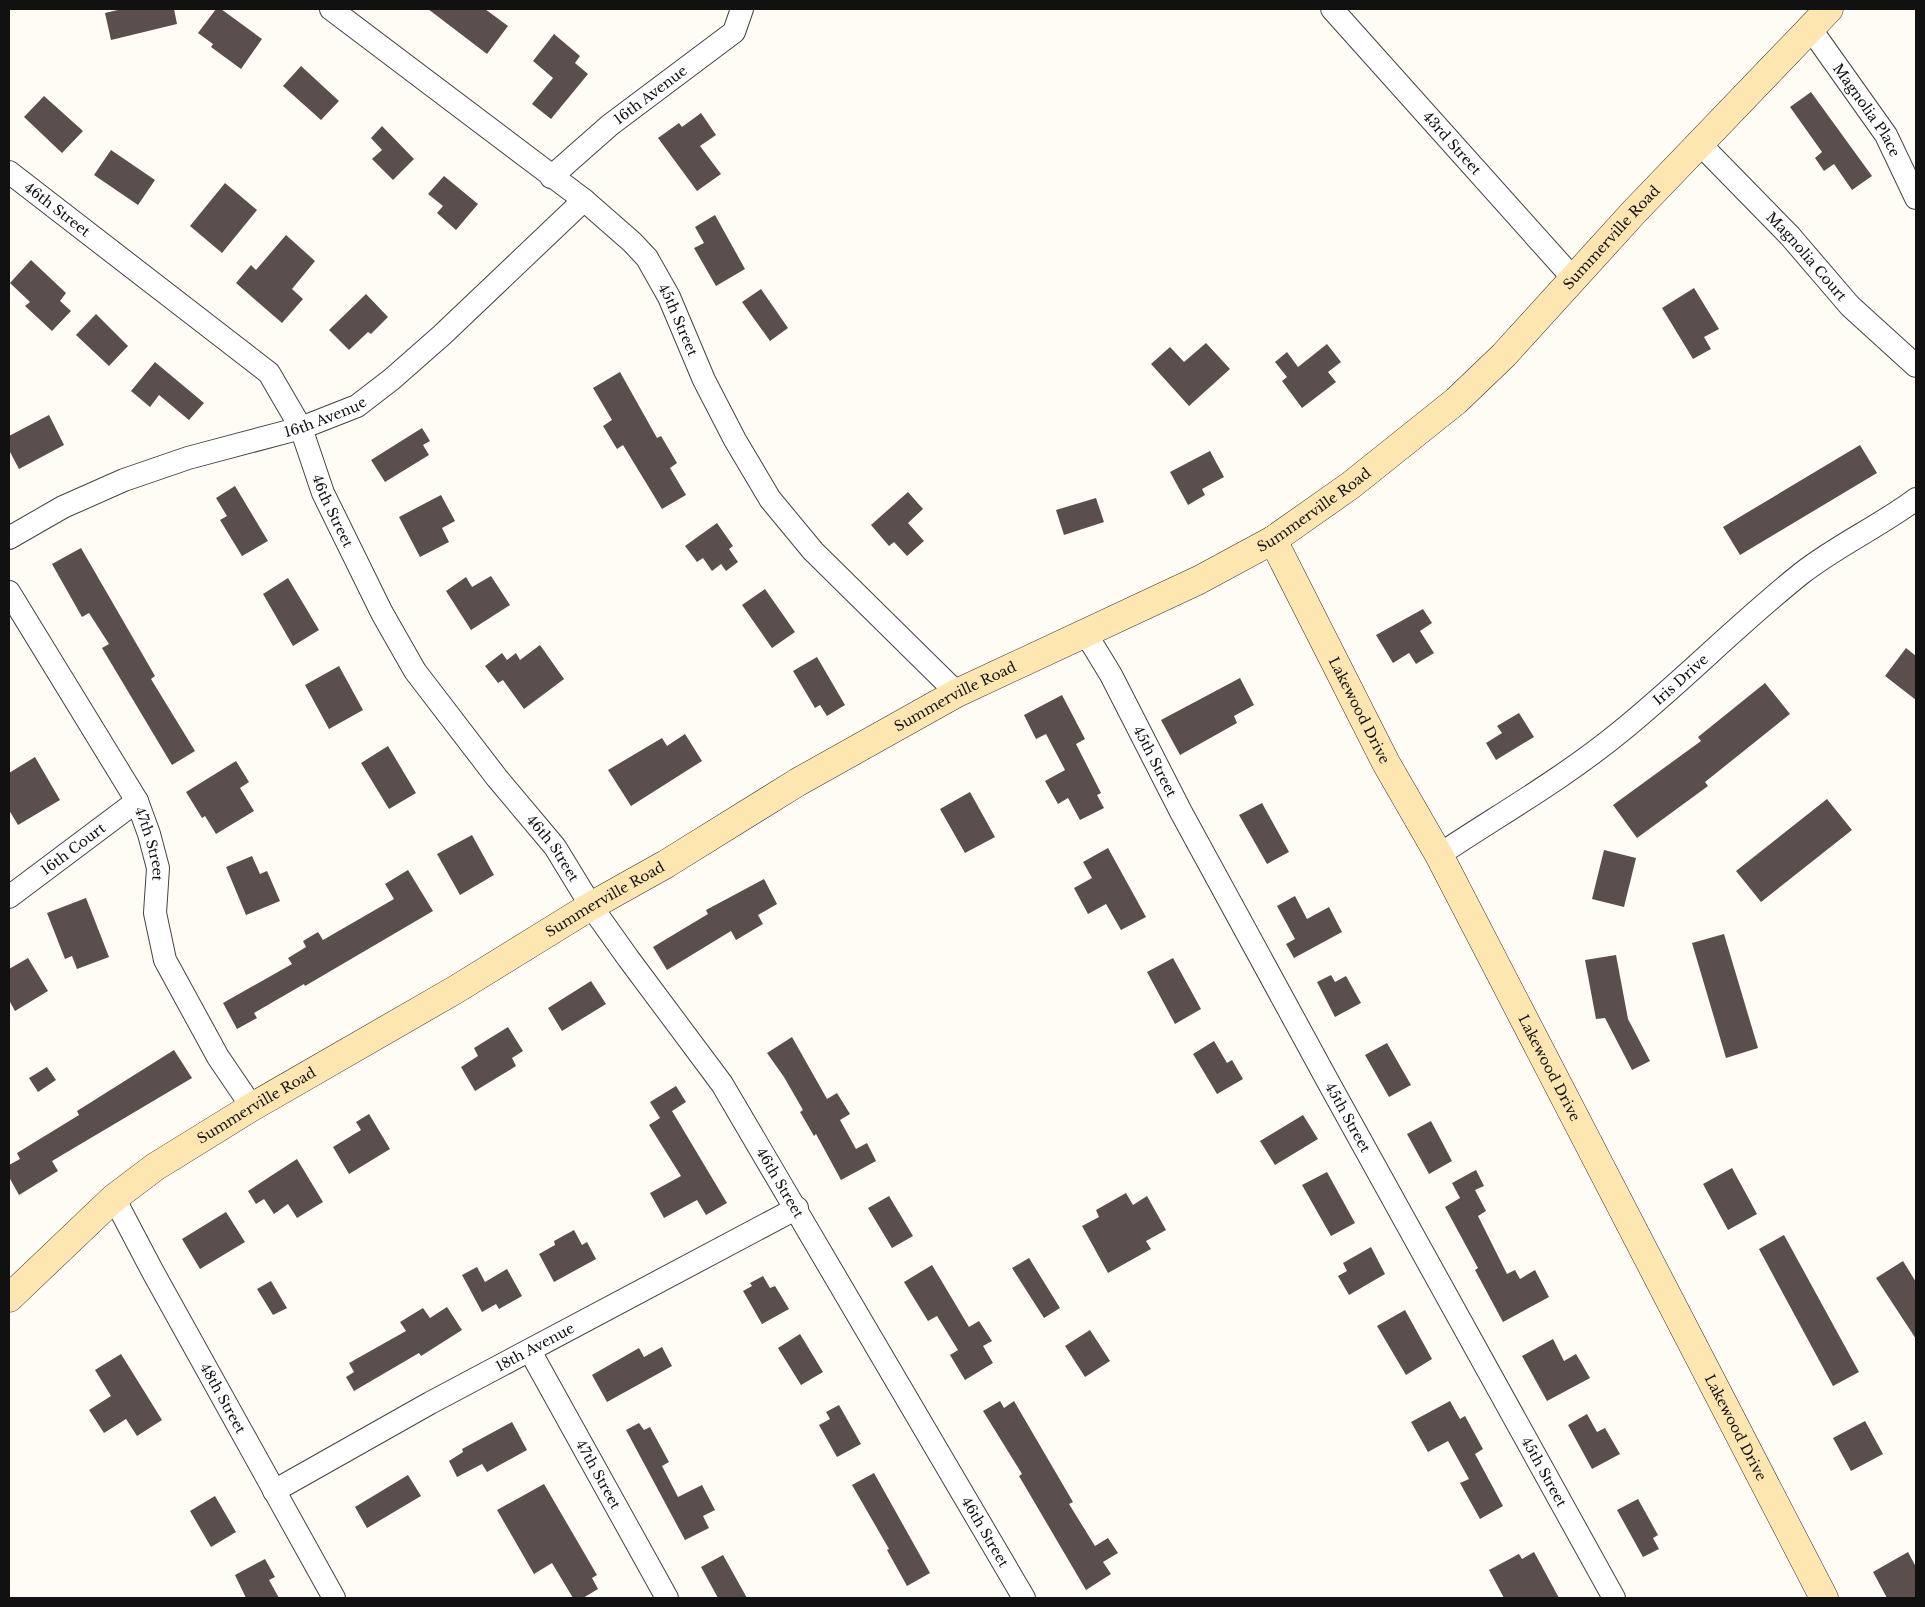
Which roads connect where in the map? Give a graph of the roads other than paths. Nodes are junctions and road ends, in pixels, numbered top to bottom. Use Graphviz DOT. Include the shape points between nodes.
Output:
graph roads {
  1 [pos="332,9"];
  2 [pos="742,9"];
  3 [pos="1332,9"];
  4 [pos="1820,18"];
  5 [pos="1700,144"];
  6 [pos="9,172"];
  7 [pos="551,177"];
  8 [pos="1916,198"];
  9 [pos="584,200"];
  10 [pos="1572,277"];
  11 [pos="1916,366"];
  12 [pos="301,428"];
  13 [pos="1916,499"];
  14 [pos="9,538"];
  15 [pos="1273,540"];
  16 [pos="9,592"];
  17 [pos="1086,634"];
  18 [pos="957,693"];
  19 [pos="137,801"];
  20 [pos="1439,855"];
  21 [pos="9,897"];
  22 [pos="591,906"];
  23 [pos="252,1107"];
  24 [pos="114,1198"];
  25 [pos="797,1208"];
  26 [pos="9,1298"];
  27 [pos="530,1351"];
  28 [pos="274,1491"];
  29 [pos="334,1598"];
  30 [pos="667,1598"];
  31 [pos="1024,1598"];
  32 [pos="1614,1598"];
  33 [pos="1824,1598"];
  1 -- 7 [label="street, 45th Street"];
  2 -- 7 [label="street, 16th Avenue" via="734,32 610,125"];
  3 -- 10 [label="street, 43rd Street"];
  4 -- 5 [label="main road, Summerville Road"];
  4 -- 8 [label="street, Magnolia Place" via="1886,135"];
  5 -- 10 [label="main road, Summerville Road"];
  5 -- 11 [label="street, Magnolia Court" via="1790,236 1850,306"];
  6 -- 12 [label="street, 46th Street" via="269,373"];
  7 -- 9 [label="street, 45th Street"];
  9 -- 12 [label="street, 16th Avenue" via="392,379 357,406"];
  9 -- 18 [label="street, 45th Street" via="647,258 669,297 704,380 770,499 813,550"];
  10 -- 15 [label="main road, Summerville Road" via="1504,355 1456,401 1351,485"];
  12 -- 14 [label="street, 16th Avenue" via="188,458 124,480 63,507"];
  12 -- 22 [label="street, 46th Street" via="323,493 382,613 415,671 555,847"];
  13 -- 20 [label="street, Iris Drive" via="1804,572 1754,612 1620,732"];
  15 -- 17 [label="main road, Summerville Road" via="1199,580"];
  15 -- 20 [label="main road, Lakewood Drive" via="1386,764"];
  16 -- 19 [label="street, 47th Street"];
  17 -- 18 [label="main road, Summerville Road"];
  17 -- 32 [label="street, 45th Street" via="1331,1087"];
  18 -- 22 [label="main road, Summerville Road" via="798,782 666,864"];
  19 -- 21 [label="street, 16th Court"];
  19 -- 23 [label="street, 47th Street" via="158,868 154,913 165,960 218,1057"];
  20 -- 33 [label="main road, Lakewood Drive"];
  22 -- 23 [label="main road, Summerville Road" via="455,990"];
  22 -- 25 [label="street, 46th Street" via="722,1084"];
  23 -- 24 [label="main road, Summerville Road" via="155,1167"];
  24 -- 26 [label="main road, Summerville Road"];
  24 -- 28 [label="street, 48th Street"];
  25 -- 27 [label="street, 18th Avenue"];
  25 -- 31 [label="street, 46th Street"];
  27 -- 28 [label="street, 18th Avenue"];
  27 -- 30 [label="street, 47th Street"];
  28 -- 29 [label="street, 48th Street"];
}
